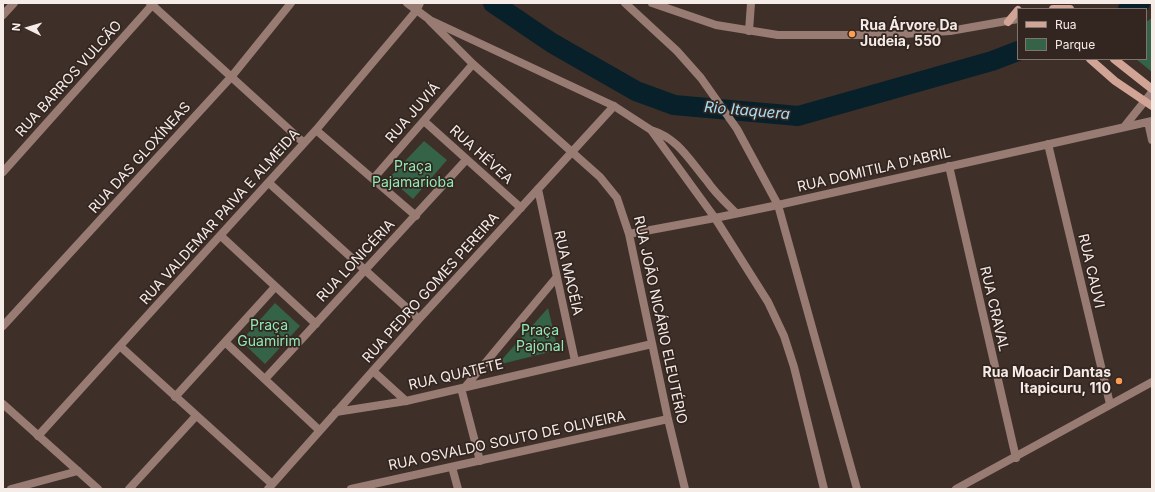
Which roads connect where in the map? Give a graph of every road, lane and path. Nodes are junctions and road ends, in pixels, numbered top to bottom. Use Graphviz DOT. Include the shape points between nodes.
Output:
graph roads {
  1 [pos="14,3"];
  2 [pos="291,3"];
  3 [pos="407,3"];
  4 [pos="625,3"];
  5 [pos="653,3"];
  6 [pos="751,3"];
  7 [pos="152,4"];
  8 [pos="418,7"];
  9 [pos="1017,10"];
  10 [pos="3,15"];
  11 [pos="1017,19"];
  12 [pos="430,20"];
  13 [pos="1008,22"];
  14 [pos="748,32"];
  15 [pos="1091,60"];
  16 [pos="1115,60"];
  17 [pos="473,64"];
  18 [pos="232,76"];
  19 [pos="1152,88"];
  20 [pos="1152,92"];
  21 [pos="1148,104"];
  22 [pos="614,106"];
  23 [pos="424,121"];
  24 [pos="1150,122"];
  25 [pos="1124,127"];
  26 [pos="316,130"];
  27 [pos="651,130"];
  28 [pos="1152,140"];
  29 [pos="304,143"];
  30 [pos="1048,144"];
  31 [pos="572,151"];
  32 [pos="466,160"];
  33 [pos="949,166"];
  34 [pos="3,172"];
  35 [pos="373,179"];
  36 [pos="269,183"];
  37 [pos="538,189"];
  38 [pos="778,205"];
  39 [pos="521,208"];
  40 [pos="736,213"];
  41 [pos="416,216"];
  42 [pos="714,218"];
  43 [pos="629,234"];
  44 [pos="221,236"];
  45 [pos="365,270"];
  46 [pos="556,278"];
  47 [pos="276,288"];
  48 [pos="419,319"];
  49 [pos="316,324"];
  50 [pos="3,326"];
  51 [pos="225,342"];
  52 [pos="652,344"];
  53 [pos="121,347"];
  54 [pos="575,361"];
  55 [pos="373,371"];
  56 [pos="265,379"];
  57 [pos="1152,382"];
  58 [pos="464,387"];
  59 [pos="175,397"];
  60 [pos="406,401"];
  61 [pos="3,404"];
  62 [pos="1110,404"];
  63 [pos="336,412"];
  64 [pos="196,416"];
  65 [pos="668,419"];
  66 [pos="319,430"];
  67 [pos="38,436"];
  68 [pos="1016,458"];
  69 [pos="480,461"];
  70 [pos="452,467"];
  71 [pos="78,471"];
  72 [pos="270,487"];
  73 [pos="966,487"];
  74 [pos="11,489"];
  75 [pos="98,489"];
  76 [pos="129,489"];
  77 [pos="351,489"];
  78 [pos="458,489"];
  79 [pos="685,489"];
  80 [pos="824,489"];
  81 [pos="857,489"];
  82 [pos="956,489"];
  1 -- 10 [label="street"];
  2 -- 18 [label="street, RUA DAS GLOXÍNEAS"];
  3 -- 8 [label="street"];
  4 -- 38 [label="street" via="677,50 701,78 737,129"];
  5 -- 14 [label="street" via="686,16"];
  6 -- 14 [label="street"];
  7 -- 18 [label="street"];
  7 -- 34 [label="street, RUA BARROS VULCÃO"];
  8 -- 12 [label="street"];
  8 -- 26 [label="street, RUA VALDEMAR PAIVA E ALMEIDA"];
  9 -- 13 [label="main road"];
  11 -- 13 [label="street"];
  12 -- 17 [label="street, RUA JOÃO NICÁRIO ELEUTÉRIO"];
  12 -- 22 [label="street"];
  13 -- 14 [label="street" via="950,31 888,35 806,37"];
  15 -- 21 [label="main road" via="1115,81"];
  16 -- 19 [label="main road"];
  17 -- 23 [label="street, RUA JUVIÁ"];
  17 -- 31 [label="street, RUA JOÃO NICÁRIO ELEUTÉRIO"];
  18 -- 29 [label="street"];
  18 -- 50 [label="street, RUA DAS GLOXÍNEAS"];
  20 -- 21 [label="street"];
  21 -- 25 [label="street"];
  22 -- 27 [label="street"];
  22 -- 31 [label="street, RUA PEDRO GOMES PEREIRA"];
  23 -- 32 [label="street, RUA HÉVEA"];
  23 -- 35 [label="street, RUA JUVIÁ"];
  24 -- 25 [label="street, RUA DOMITILA D'ABRIL"];
  24 -- 28 [label="street"];
  25 -- 30 [label="street, RUA DOMITILA D'ABRIL"];
  26 -- 29 [label="street, RUA VALDEMAR PAIVA E ALMEIDA"];
  26 -- 35 [label="street"];
  27 -- 40 [label="street" via="666,136 680,147 707,182"];
  27 -- 42 [label="street"];
  29 -- 36 [label="street, RUA VALDEMAR PAIVA E ALMEIDA"];
  30 -- 33 [label="street, RUA DOMITILA D'ABRIL"];
  30 -- 62 [label="street, RUA CAUVI"];
  31 -- 37 [label="street, RUA PEDRO GOMES PEREIRA"];
  31 -- 43 [label="street, RUA JOÃO NICÁRIO ELEUTÉRIO" via="612,190 623,211"];
  32 -- 39 [label="street, RUA HÉVEA"];
  32 -- 41 [label="street, RUA LONICÉRIA"];
  33 -- 38 [label="street, RUA DOMITILA D'ABRIL"];
  33 -- 68 [label="street, RUA CRAVAL"];
  35 -- 41 [label="street"];
  36 -- 44 [label="street, RUA VALDEMAR PAIVA E ALMEIDA"];
  36 -- 45 [label="street"];
  37 -- 39 [label="street, RUA PEDRO GOMES PEREIRA"];
  37 -- 46 [label="street, RUA MACÉIA"];
  38 -- 40 [label="street, RUA DOMITILA D'ABRIL"];
  38 -- 81 [label="street"];
  39 -- 48 [label="street, RUA PEDRO GOMES PEREIRA"];
  40 -- 42 [label="street, RUA DOMITILA D'ABRIL"];
  41 -- 45 [label="street, RUA LONICÉRIA"];
  42 -- 43 [label="street, RUA DOMITILA D'ABRIL"];
  42 -- 80 [label="street" via="768,302 784,336"];
  43 -- 52 [label="street, RUA JOÃO NICÁRIO ELEUTÉRIO"];
  44 -- 47 [label="street"];
  44 -- 53 [label="street, RUA VALDEMAR PAIVA E ALMEIDA"];
  45 -- 48 [label="street"];
  45 -- 49 [label="street, RUA LONICÉRIA"];
  46 -- 54 [label="street, RUA MACÉIA"];
  46 -- 58 [label="street"];
  47 -- 49 [label="street"];
  47 -- 51 [label="street"];
  48 -- 55 [label="street, RUA PEDRO GOMES PEREIRA"];
  49 -- 56 [label="street, RUA LONICÉRIA"];
  51 -- 56 [label="street"];
  51 -- 59 [label="street"];
  52 -- 54 [label="street, RUA QUATETE"];
  52 -- 65 [label="street, RUA JOÃO NICÁRIO ELEUTÉRIO"];
  53 -- 59 [label="street"];
  53 -- 67 [label="street, RUA VALDEMAR PAIVA E ALMEIDA"];
  54 -- 58 [label="street, RUA QUATETE"];
  55 -- 60 [label="street"];
  55 -- 63 [label="street, RUA PEDRO GOMES PEREIRA"];
  56 -- 66 [label="street"];
  57 -- 62 [label="street"];
  58 -- 60 [label="street, RUA QUATETE"];
  58 -- 69 [label="street"];
  59 -- 64 [label="street"];
  60 -- 63 [label="street, RUA QUATETE"];
  61 -- 67 [label="street"];
  62 -- 68 [label="street"];
  63 -- 66 [label="street, RUA PEDRO GOMES PEREIRA"];
  64 -- 72 [label="street"];
  64 -- 76 [label="street"];
  65 -- 69 [label="street, RUA OSVALDO SOUTO DE OLIVEIRA"];
  65 -- 79 [label="street, RUA JOÃO NICÁRIO ELEUTÉRIO"];
  66 -- 72 [label="street, RUA PEDRO GOMES PEREIRA"];
  67 -- 71 [label="street"];
  68 -- 73 [label="street"];
  69 -- 70 [label="street, RUA OSVALDO SOUTO DE OLIVEIRA"];
  70 -- 77 [label="street, RUA OSVALDO SOUTO DE OLIVEIRA"];
  70 -- 78 [label="street"];
  71 -- 74 [label="street"];
  71 -- 75 [label="street"];
  73 -- 82 [label="street"];
}
